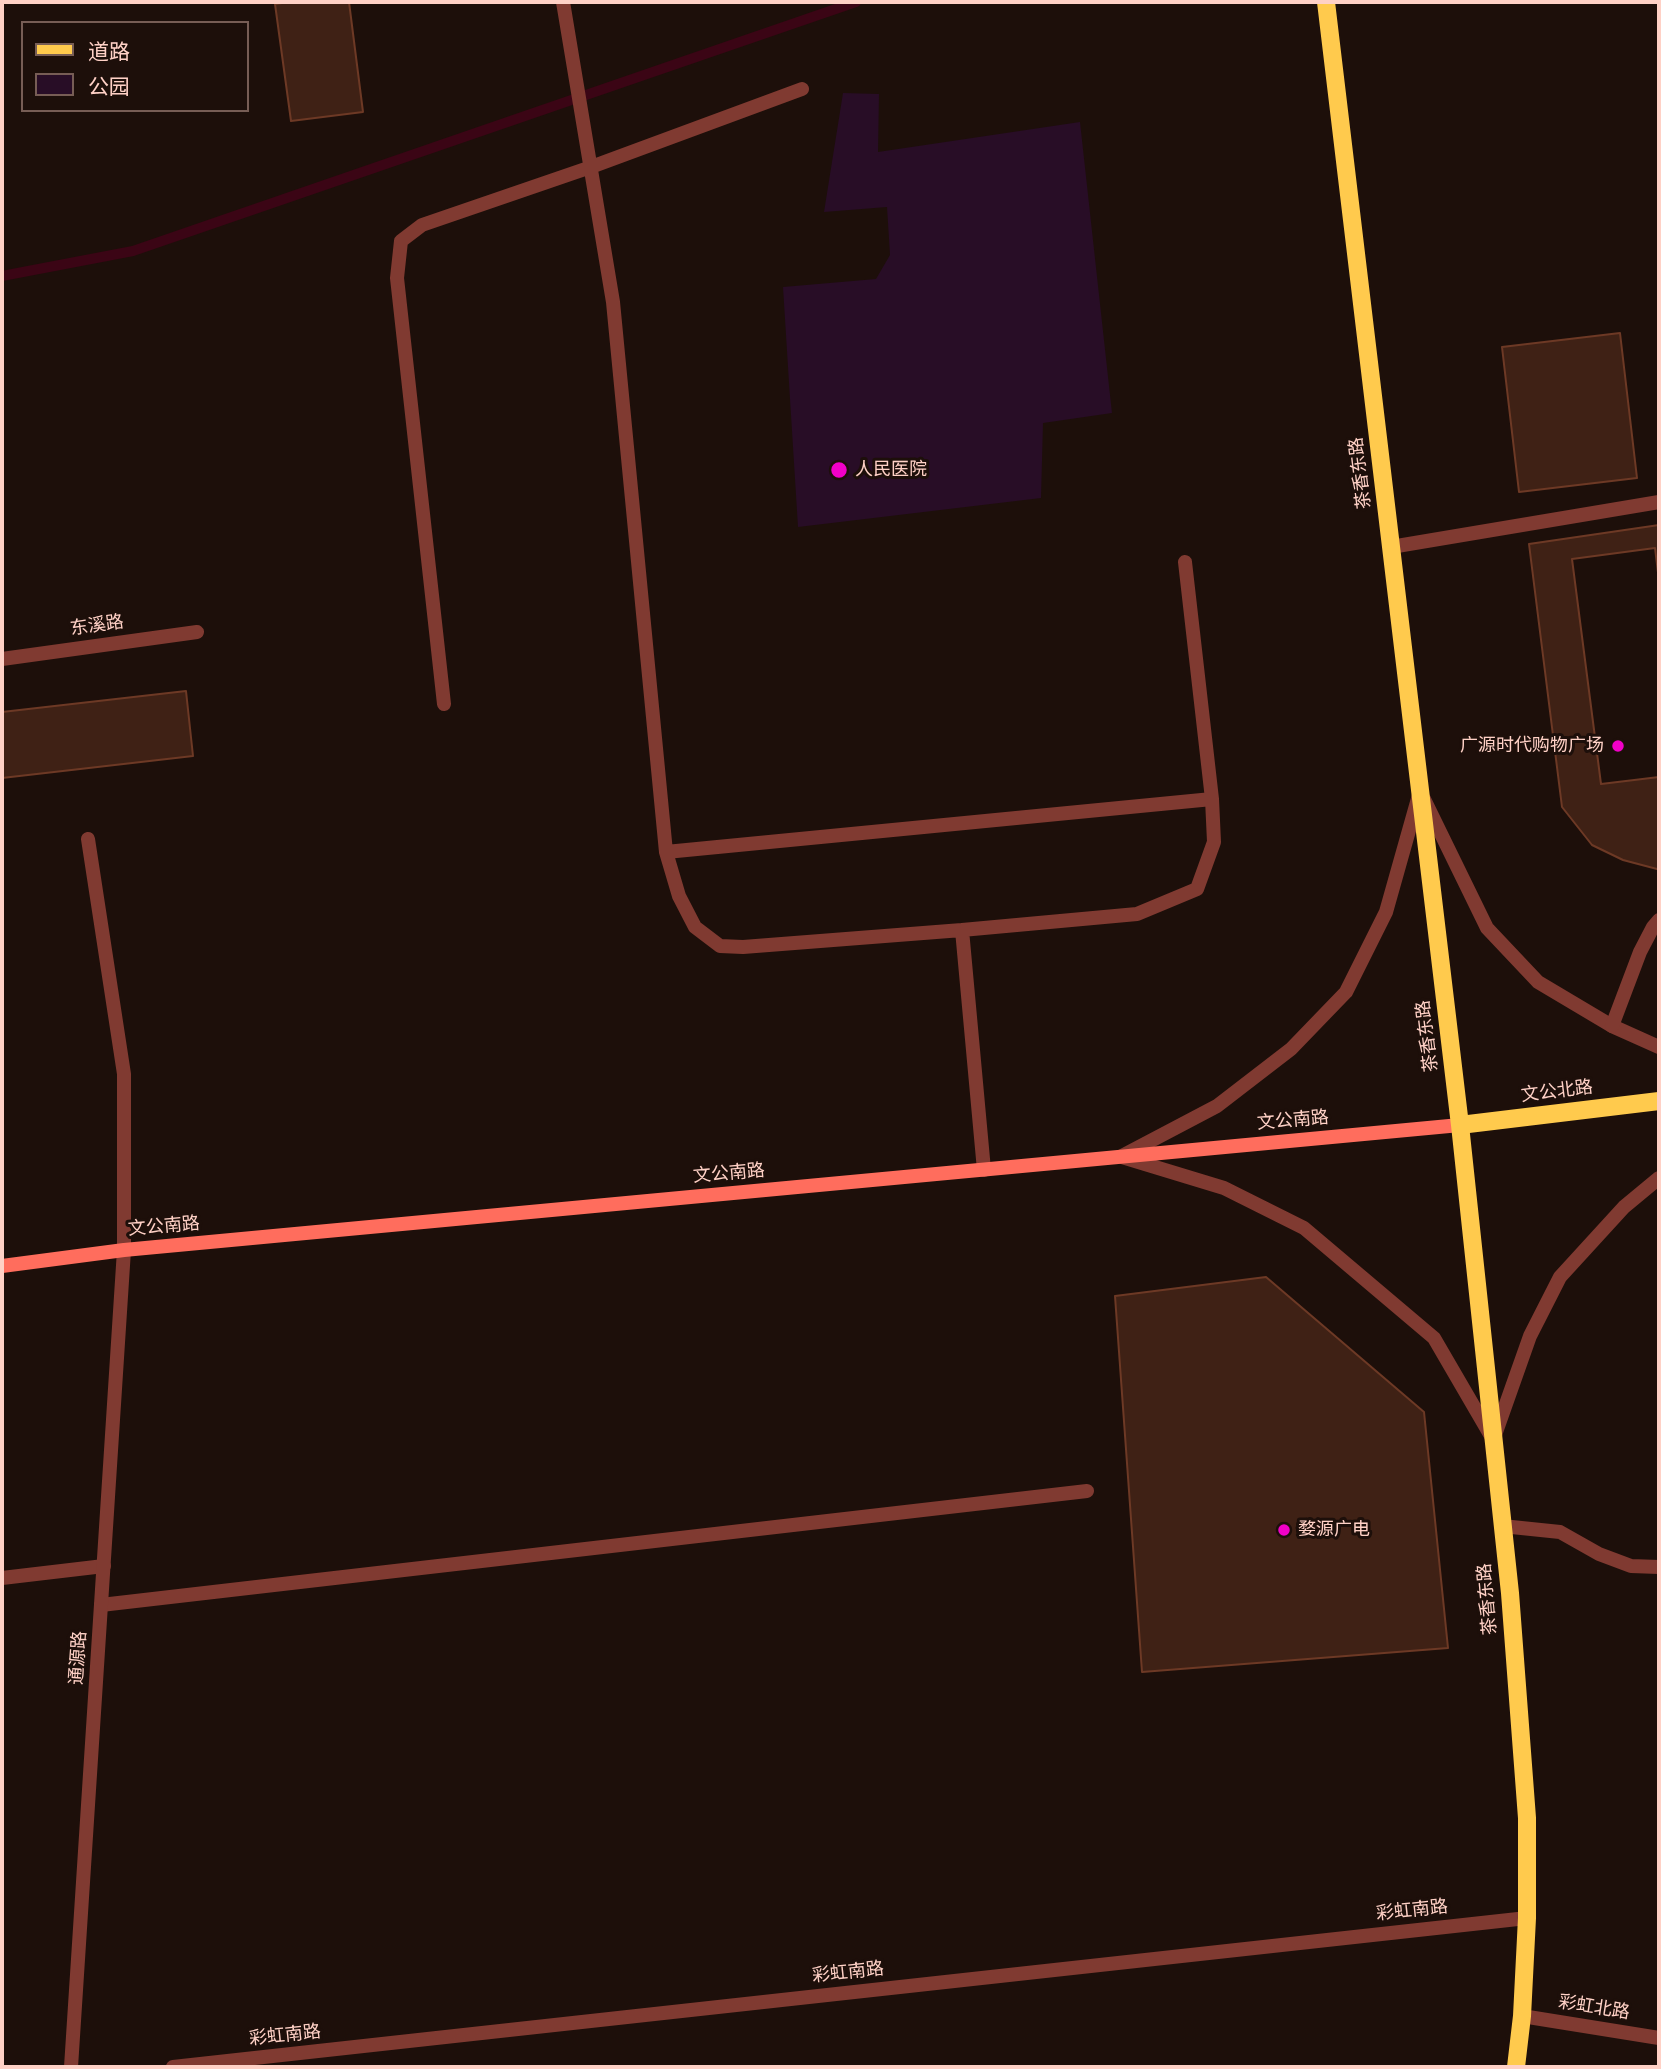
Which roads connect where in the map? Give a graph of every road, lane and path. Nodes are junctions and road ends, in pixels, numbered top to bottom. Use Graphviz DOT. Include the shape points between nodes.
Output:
graph roads {
  1 [pos="563,2"];
  2 [pos="1326,2"];
  3 [pos="802,89"];
  4 [pos="591,167"];
  5 [pos="1659,502"];
  6 [pos="1391,547"];
  7 [pos="1185,562"];
  8 [pos="197,632"];
  9 [pos="2,659"];
  10 [pos="444,704"];
  11 [pos="1420,790"];
  12 [pos="1212,799"];
  13 [pos="88,839"];
  14 [pos="666,852"];
  15 [pos="1659,920"];
  16 [pos="962,930"];
  17 [pos="1612,1026"];
  18 [pos="1659,1047"];
  19 [pos="1659,1101"];
  20 [pos="1460,1125"];
  21 [pos="1121,1157"];
  22 [pos="984,1170"];
  23 [pos="1659,1178"];
  24 [pos="124,1251"];
  25 [pos="2,1266"];
  26 [pos="1493,1440"];
  27 [pos="1087,1492"];
  28 [pos="1503,1526"];
  29 [pos="104,1566"];
  30 [pos="1659,1567"];
  31 [pos="2,1578"];
  32 [pos="102,1605"];
  33 [pos="1527,1918"];
  34 [pos="1522,2016"];
  35 [pos="1659,2038"];
  36 [pos="71,2067"];
  37 [pos="173,2067"];
  38 [pos="1516,2067"];
  1 -- 4 [label="street"];
  2 -- 6 [label="main road, 茶香东路"];
  3 -- 4 [label="street"];
  4 -- 10 [label="street" via="422,225 401,241 397,278"];
  4 -- 14 [label="street" via="613,302"];
  5 -- 6 [label="street"];
  6 -- 11 [label="main road, 茶香东路"];
  7 -- 12 [label="street"];
  8 -- 9 [label="street, 东溪路"];
  11 -- 17 [label="street" via="1487,928 1538,982"];
  11 -- 20 [label="main road, 茶香东路"];
  11 -- 21 [label="street" via="1386,912 1346,992 1291,1049 1217,1106"];
  12 -- 14 [label="street"];
  12 -- 16 [label="street" via="1214,842 1197,889 1138,914"];
  13 -- 24 [label="street, 通源路" via="124,1074"];
  14 -- 16 [label="street" via="679,896 695,927 720,946"];
  15 -- 17 [label="street" via="1640,952"];
  16 -- 22 [label="street"];
  17 -- 18 [label="street"];
  19 -- 20 [label="main road, 文公北路"];
  20 -- 21 [label="main road, 文公南路"];
  20 -- 26 [label="main road, 茶香东路"];
  21 -- 22 [label="main road, 文公南路"];
  21 -- 26 [label="street" via="1224,1188 1304,1228 1434,1338"];
  22 -- 24 [label="main road, 文公南路"];
  23 -- 26 [label="street" via="1624,1207 1560,1278 1530,1336"];
  24 -- 25 [label="main road, 文公南路"];
  24 -- 29 [label="street, 通源路"];
  26 -- 28 [label="main road, 茶香东路"];
  27 -- 32 [label="street"];
  28 -- 30 [label="street" via="1560,1532 1631,1566"];
  28 -- 33 [label="main road, 茶香东路" via="1527,1818"];
  29 -- 31 [label="street"];
  29 -- 32 [label="street, 通源路"];
  32 -- 36 [label="street, 通源路"];
  33 -- 34 [label="main road, 茶香东路"];
  33 -- 37 [label="street, 彩虹南路"];
  34 -- 35 [label="street, 彩虹北路"];
  34 -- 38 [label="main road, 茶香东路"];
}
